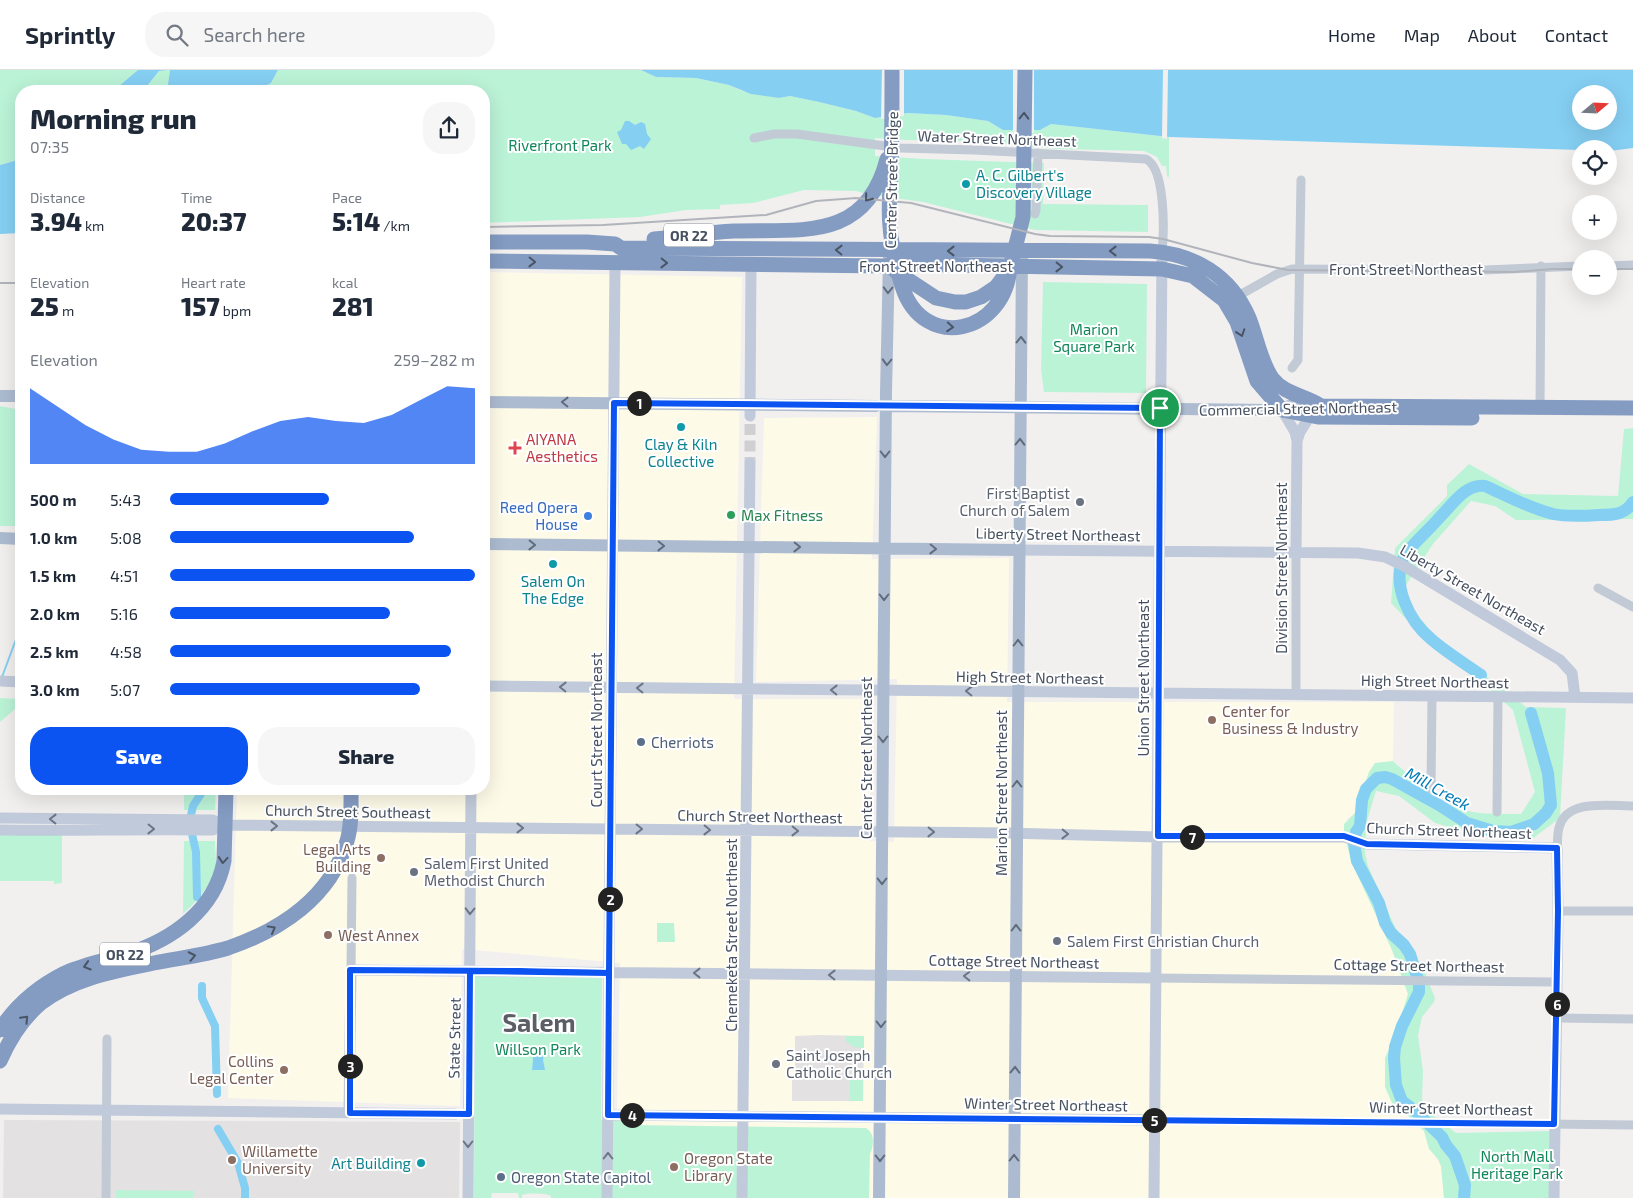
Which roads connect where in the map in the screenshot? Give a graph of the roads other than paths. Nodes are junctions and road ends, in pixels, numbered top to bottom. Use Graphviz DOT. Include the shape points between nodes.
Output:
graph roads {
  1 [pos="892,70"];
  2 [pos="1025,70"];
  3 [pos="892,137"];
  4 [pos="754,138"];
  5 [pos="1038,153"];
  6 [pos="1150,161"];
  7 [pos="1301,180"];
  8 [pos="1029,215"];
  9 [pos="890,227"];
  10 [pos="490,242"];
  11 [pos="616,244"];
  12 [pos="1162,252"];
  13 [pos="490,261"];
  14 [pos="615,263"];
  15 [pos="751,264"];
  16 [pos="884,266"];
  17 [pos="1010,266"];
  18 [pos="1541,266"];
  19 [pos="1572,266"];
  20 [pos="1617,266"];
  21 [pos="1633,266"];
  22 [pos="1162,269"];
  23 [pos="1299,269"];
  24 [pos="1215,293"];
  25 [pos="1238,296"];
  26 [pos="888,319"];
  27 [pos="1292,368"];
  28 [pos="0,396"];
  29 [pos="15,396"];
  30 [pos="490,402"];
  31 [pos="614,403"];
  32 [pos="881,406"];
  33 [pos="1020,407"];
  34 [pos="1160,408"];
  35 [pos="1540,408"];
  36 [pos="1633,408"];
  37 [pos="1282,410"];
  38 [pos="1316,411"];
  39 [pos="750,415"];
  40 [pos="1623,415"];
  41 [pos="1297,441"];
  42 [pos="750,462"];
  43 [pos="0,538"];
  44 [pos="15,539"];
  45 [pos="490,544"];
  46 [pos="613,546"];
  47 [pos="749,547"];
  48 [pos="884,548"];
  49 [pos="1019,550"];
  50 [pos="1159,551"];
  51 [pos="1296,553"];
  52 [pos="1598,588"];
  53 [pos="1633,607"];
  54 [pos="612,660"];
  55 [pos="0,681"];
  56 [pos="15,682"];
  57 [pos="490,686"];
  58 [pos="597,687"];
  59 [pos="612,688"];
  60 [pos="748,689"];
  61 [pos="883,690"];
  62 [pos="1018,692"];
  63 [pos="1158,693"];
  64 [pos="1296,694"];
  65 [pos="1432,696"];
  66 [pos="1498,696"];
  67 [pos="1575,697"];
  68 [pos="1633,698"];
  69 [pos="1431,790"];
  70 [pos="226,795"];
  71 [pos="351,795"];
  72 [pos="471,795"];
  73 [pos="1633,806"];
  74 [pos="1497,812"];
  75 [pos="0,818"];
  76 [pos="225,825"];
  77 [pos="350,826"];
  78 [pos="471,828"];
  79 [pos="610,829"];
  80 [pos="0,830"];
  81 [pos="746,830"];
  82 [pos="882,832"];
  83 [pos="1017,833"];
  84 [pos="1158,836"];
  85 [pos="1557,848"];
  86 [pos="352,878"];
  87 [pos="1558,911"];
  88 [pos="1633,911"];
  89 [pos="350,970"];
  90 [pos="470,971"];
  91 [pos="609,973"];
  92 [pos="745,974"];
  93 [pos="881,975"];
  94 [pos="1016,976"];
  95 [pos="1156,978"];
  96 [pos="1557,982"];
  97 [pos="1556,1018"];
  98 [pos="1633,1018"];
  99 [pos="0,1030"];
  100 [pos="106,1039"];
  101 [pos="0,1061"];
  102 [pos="0,1109"];
  103 [pos="106,1110"];
  104 [pos="350,1113"];
  105 [pos="455,1114"];
  106 [pos="469,1114"];
  107 [pos="608,1115"];
  108 [pos="743,1116"];
  109 [pos="880,1118"];
  110 [pos="1014,1119"];
  111 [pos="1155,1120"];
  112 [pos="1554,1124"];
  113 [pos="1633,1125"];
  114 [pos="106,1198"];
  115 [pos="468,1198"];
  116 [pos="608,1198"];
  117 [pos="742,1198"];
  118 [pos="879,1198"];
  119 [pos="1014,1198"];
  120 [pos="1154,1198"];
  121 [pos="1554,1198"];
  1 -- 3 [label="highway, Center Street Bridge / OR 22"];
  8 -- 2 [label="highway, OR 22, one-way"];
  3 -- 9 [label="highway, Center Street Bridge"];
  3 -- 11 [label="highway, OR 22, one-way" via="885,166 872,195 850,215 832,225 809,230 716,232 622,240"];
  4 -- 5 [label="street, Water Street Northeast" via="797,134 900,148"];
  5 -- 6 [label="street, Water Street Northeast"];
  5 -- 8 [label="street" via="1036,210"];
  6 -- 12 [label="street, Union Street Northeast" via="1154,166 1163,209"];
  7 -- 23 [label="street"];
  8 -- 16 [label="highway, OR 22" via="1005,275 996,287 973,300 955,302 936,298"];
  33 -- 8 [label="main road, Marion Street Northeast, one-way"];
  9 -- 17 [label="highway, one-way" via="903,288 912,306 934,324 953,328 981,319 1002,299"];
  9 -- 26 [label="main road, Center Street Bridge, one-way"];
  10 -- 11 [label="highway, Front Street Northeast / OR 22"];
  12 -- 11 [label="highway, Front Street Northeast, one-way" via="621,248"];
  12 -- 22 [label="street, Union Street Northeast"];
  12 -- 25 [label="highway, Front Street Northeast" via="1204,266"];
  13 -- 14 [label="highway, Front Street Northeast / OR 22, one-way"];
  14 -- 15 [label="highway, Front Street Northeast / OR 22, one-way"];
  14 -- 31 [label="street, Court Street Northeast"];
  15 -- 16 [label="highway, Front Street Northeast / OR 22"];
  15 -- 39 [label="street"];
  16 -- 17 [label="highway, Front Street Northeast"];
  17 -- 22 [label="highway, Front Street Northeast, one-way"];
  18 -- 19 [label="street, Front Street Northeast"];
  18 -- 23 [label="street, Front Street Northeast" via="1491,270"];
  18 -- 35 [label="street"];
  20 -- 21 [label="street"];
  22 -- 24 [label="highway, Front Street Northeast" via="1193,276"];
  22 -- 34 [label="street, Union Street Northeast"];
  23 -- 25 [label="street, Front Street Northeast" via="1276,274"];
  23 -- 27 [label="street" via="1298,360"];
  24 -- 25 [label="highway"];
  24 -- 37 [label="highway, Front Street Northeast, one-way" via="1237,322 1257,381"];
  25 -- 38 [label="highway, Front Street Northeast" via="1273,379 1288,392 1310,399"];
  26 -- 32 [label="main road, Center Street Northeast, one-way"];
  28 -- 29 [label="main road"];
  31 -- 30 [label="main road, Commercial Street Northeast, one-way"];
  31 -- 39 [label="main road, Commercial Street Northeast"];
  31 -- 46 [label="street, Court Street Northeast"];
  32 -- 33 [label="main road, Commercial Street Northeast"];
  32 -- 39 [label="main road, Commercial Street Northeast" via="842,405"];
  32 -- 48 [label="main road, Center Street Northeast, one-way"];
  33 -- 34 [label="main road, Commercial Street Northeast"];
  49 -- 33 [label="main road, Marion Street Northeast, one-way"];
  34 -- 37 [label="main road, Commercial Street Northeast"];
  34 -- 50 [label="street, Union Street Northeast"];
  35 -- 38 [label="highway, Commercial Street Northeast"];
  35 -- 40 [label="highway, Commercial Street Northeast"];
  36 -- 40 [label="highway, Commercial Street Northeast"];
  37 -- 38 [label="highway"];
  37 -- 41 [label="street"];
  38 -- 40 [label="highway, Commercial Street Northeast" via="1417,418"];
  38 -- 41 [label="street"];
  41 -- 51 [label="street, Division Street Northeast"];
  42 -- 47 [label="street, Chemeketa Street Northeast"];
  43 -- 44 [label="main road"];
  45 -- 46 [label="main road, Liberty Street Northeast, one-way"];
  46 -- 47 [label="main road, Liberty Street Northeast, one-way"];
  46 -- 54 [label="street, Court Street Northeast"];
  47 -- 48 [label="main road, Liberty Street Northeast, one-way"];
  47 -- 60 [label="street, Chemeketa Street Northeast"];
  48 -- 49 [label="main road, Liberty Street Northeast, one-way"];
  48 -- 61 [label="main road, Center Street Northeast, one-way"];
  49 -- 50 [label="street, Liberty Street Northeast"];
  62 -- 49 [label="main road, Marion Street Northeast, one-way"];
  50 -- 51 [label="street, Liberty Street Northeast"];
  50 -- 63 [label="street, Union Street Northeast"];
  51 -- 64 [label="street, Division Street Northeast"];
  51 -- 67 [label="street, Liberty Street Northeast" via="1375,554 1393,560 1560,660 1572,673"];
  52 -- 53 [label="street"];
  54 -- 58 [label="street"];
  54 -- 59 [label="street, Court Street Northeast"];
  55 -- 56 [label="street"];
  58 -- 57 [label="street, High Street Northeast, one-way"];
  58 -- 59 [label="street, High Street Northeast"];
  60 -- 59 [label="street, High Street Northeast, one-way"];
  59 -- 79 [label="street, Court Street Northeast"];
  61 -- 60 [label="street, High Street Northeast, one-way"];
  60 -- 81 [label="street, Chemeketa Street Northeast"];
  62 -- 61 [label="street, High Street Northeast, one-way"];
  61 -- 82 [label="main road, Center Street Northeast, one-way"];
  62 -- 63 [label="street, High Street Northeast"];
  83 -- 62 [label="main road, Marion Street Northeast, one-way"];
  63 -- 64 [label="street, High Street Northeast"];
  63 -- 84 [label="street, Union Street Northeast"];
  64 -- 65 [label="street, High Street Northeast"];
  65 -- 66 [label="street, High Street Northeast"];
  65 -- 69 [label="street"];
  66 -- 67 [label="street, High Street Northeast"];
  66 -- 74 [label="street"];
  67 -- 68 [label="street, High Street Northeast"];
  70 -- 76 [label="highway, OR 22"];
  71 -- 77 [label="highway, OR 22"];
  72 -- 78 [label="street, State Street"];
  73 -- 85 [label="street" via="1590,806 1572,811 1559,828"];
  76 -- 75 [label="street, Church Street Southeast, one-way" via="213,820"];
  76 -- 77 [label="street, Church Street Southeast, one-way"];
  80 -- 76 [label="street, Church Street Southeast, one-way" via="213,830"];
  76 -- 99 [label="highway, OR 22, one-way" via="224,861 219,883 206,904 191,919 152,944 66,973 44,985 24,1000"];
  77 -- 78 [label="street, Church Street Southeast"];
  101 -- 77 [label="highway, OR 22, one-way" via="24,1019 60,992 119,970 227,948 284,922 321,891 340,862"];
  78 -- 79 [label="street, Church Street Northeast, one-way"];
  78 -- 90 [label="street, State Street, one-way"];
  79 -- 81 [label="street, Church Street Northeast, one-way"];
  79 -- 91 [label="street, Court Street Northeast"];
  81 -- 82 [label="street, Church Street Northeast, one-way"];
  81 -- 92 [label="street, Chemeketa Street Northeast"];
  82 -- 83 [label="street, Church Street Northeast, one-way"];
  82 -- 93 [label="main road, Center Street Northeast, one-way"];
  83 -- 84 [label="street, Church Street Northeast, one-way"];
  94 -- 83 [label="main road, Marion Street Northeast, one-way"];
  84 -- 85 [label="street, Church Street Northeast" via="1344,836 1367,844"];
  84 -- 95 [label="street, Union Street Northeast"];
  85 -- 87 [label="street"];
  86 -- 89 [label="street"];
  87 -- 88 [label="street"];
  87 -- 96 [label="street"];
  89 -- 90 [label="street, Cottage Street Northeast"];
  89 -- 104 [label="street"];
  90 -- 91 [label="street, Cottage Street Northeast"];
  90 -- 106 [label="street, State Street"];
  92 -- 91 [label="street, Cottage Street Northeast, one-way"];
  91 -- 107 [label="street, Court Street Northeast"];
  93 -- 92 [label="street, Cottage Street Northeast, one-way"];
  92 -- 108 [label="street, Chemeketa Street Northeast"];
  94 -- 93 [label="street, Cottage Street Northeast, one-way"];
  93 -- 109 [label="main road, Center Street Northeast, one-way"];
  94 -- 95 [label="street, Cottage Street Northeast"];
  110 -- 94 [label="main road, Marion Street Northeast, one-way"];
  95 -- 96 [label="street, Cottage Street Northeast"];
  95 -- 111 [label="street, Union Street Northeast"];
  96 -- 97 [label="street"];
  97 -- 98 [label="street"];
  97 -- 112 [label="street"];
  100 -- 103 [label="street"];
  102 -- 103 [label="street"];
  103 -- 104 [label="street"];
  103 -- 114 [label="street"];
  104 -- 105 [label="street"];
  105 -- 106 [label="street"];
  106 -- 115 [label="street, State Street, one-way"];
  107 -- 108 [label="street, Winter Street Northeast"];
  116 -- 107 [label="street, Court Street Northeast, one-way"];
  108 -- 109 [label="street, Winter Street Northeast"];
  108 -- 117 [label="street, Chemeketa Street Northeast"];
  109 -- 110 [label="street, Winter Street Northeast"];
  109 -- 118 [label="main road, Center Street Northeast, one-way"];
  110 -- 111 [label="street, Winter Street Northeast"];
  119 -- 110 [label="main road, Marion Street Northeast, one-way"];
  111 -- 112 [label="street, Winter Street Northeast"];
  111 -- 120 [label="street, Union Street Northeast"];
  112 -- 113 [label="street, Winter Street Northeast"];
  112 -- 121 [label="street"];
}
